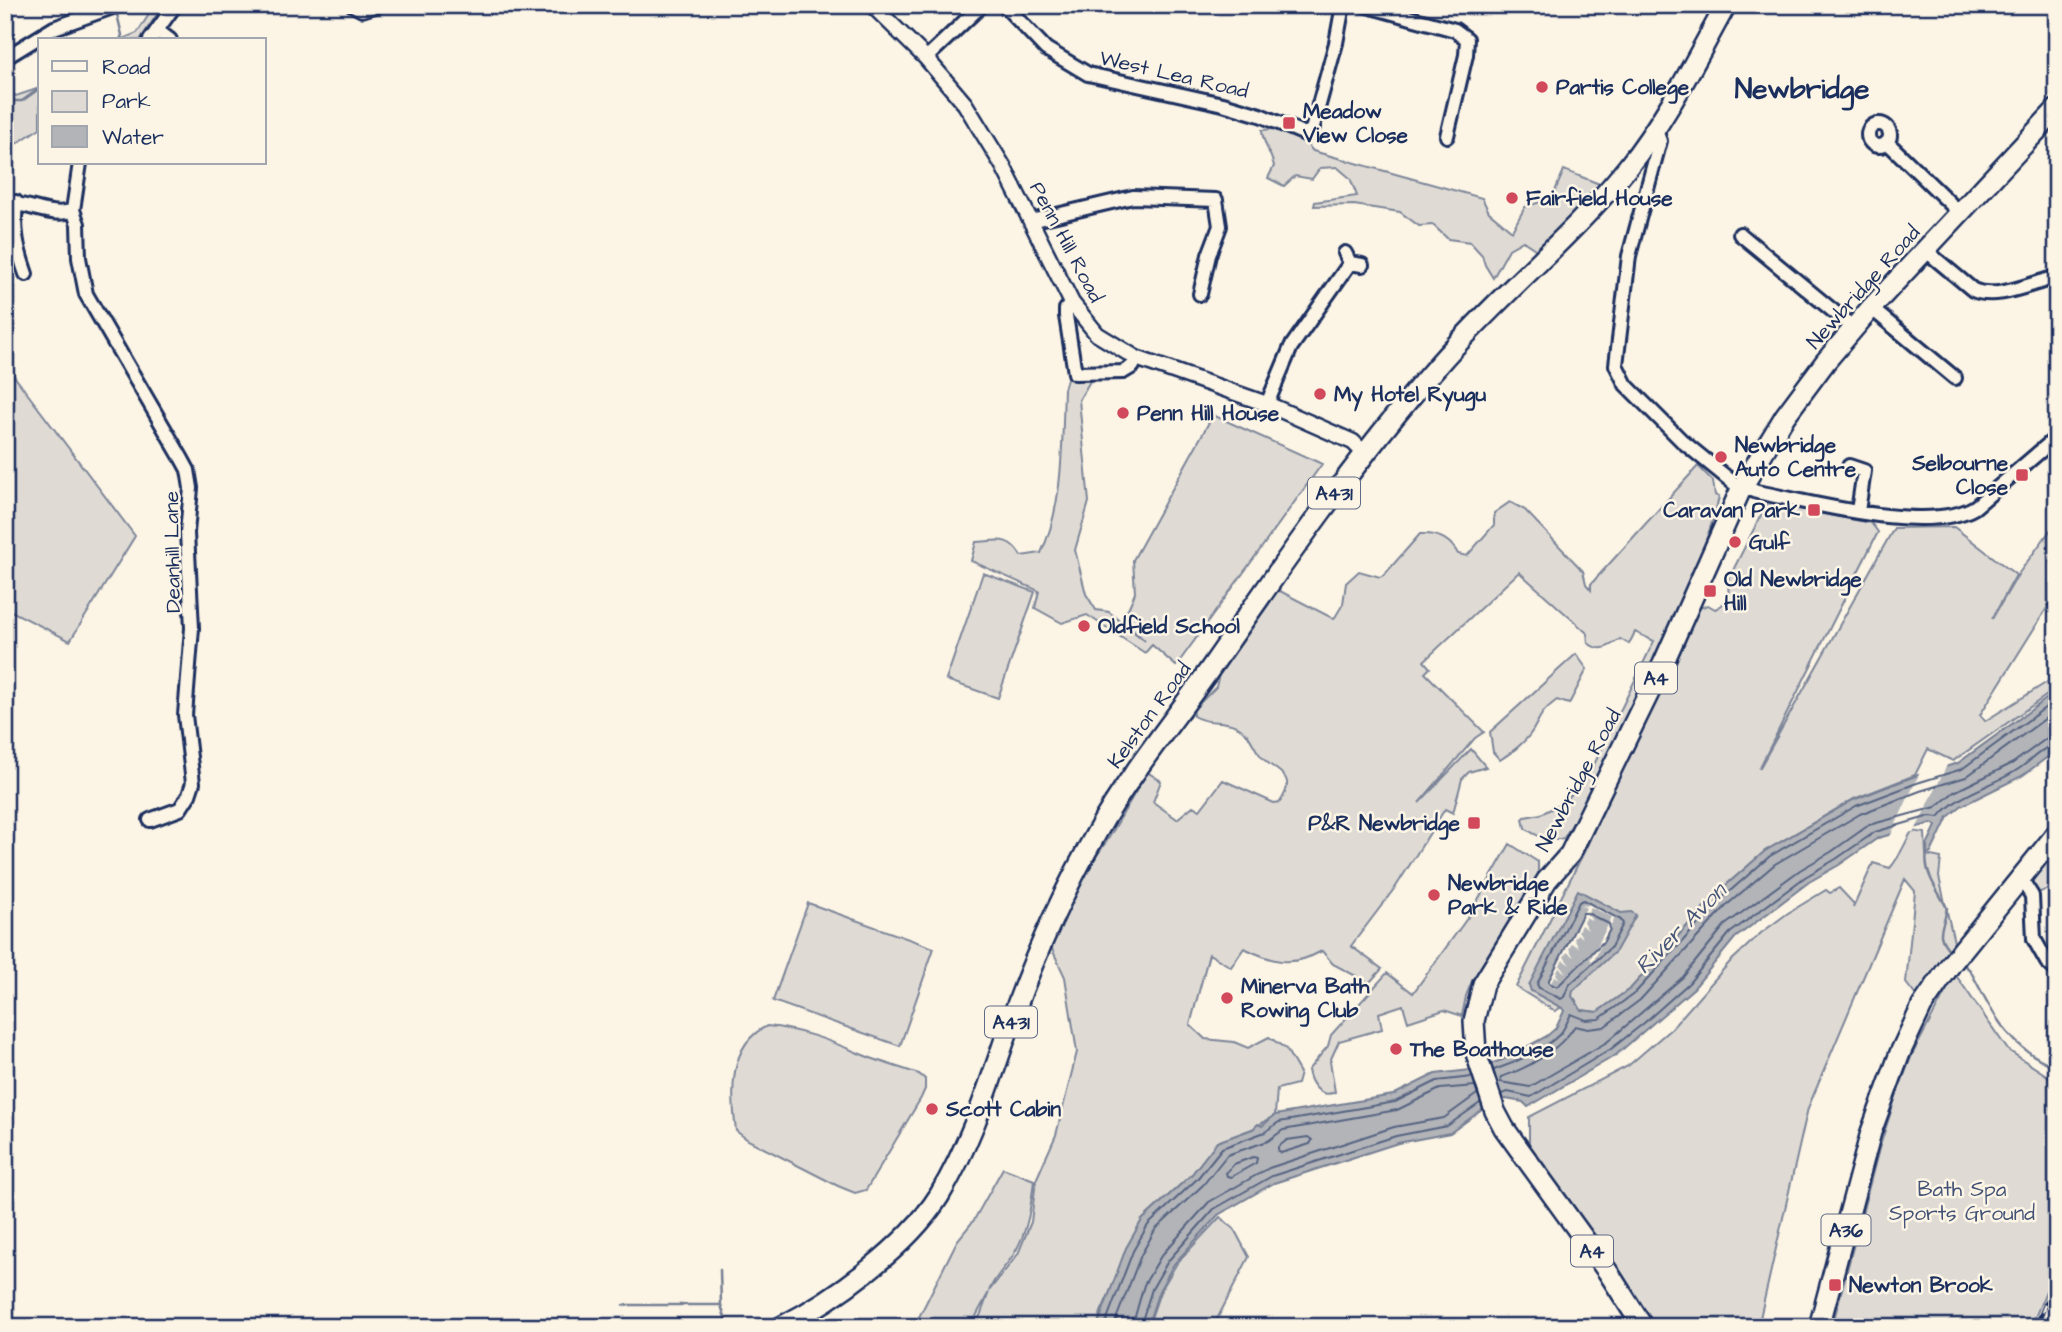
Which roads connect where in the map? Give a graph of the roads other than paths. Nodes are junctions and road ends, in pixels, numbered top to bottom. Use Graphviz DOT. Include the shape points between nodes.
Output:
graph roads {
  1 [pos="175,5"];
  2 [pos="353,5"];
  3 [pos="378,5"];
  4 [pos="872,5"];
  5 [pos="982,5"];
  6 [pos="1004,5"];
  7 [pos="1343,5"];
  8 [pos="1364,5"];
  9 [pos="1726,5"];
  10 [pos="113,7"];
  11 [pos="154,36"];
  12 [pos="5,58"];
  13 [pos="926,58"];
  14 [pos="2057,109"];
  15 [pos="1444,130"];
  16 [pos="1654,131"];
  17 [pos="1887,142"];
  18 [pos="80,164"];
  19 [pos="10,203"];
  20 [pos="73,209"];
  21 [pos="1960,213"];
  22 [pos="1031,221"];
  23 [pos="1740,234"];
  24 [pos="1925,250"];
  25 [pos="1352,260"];
  26 [pos="26,274"];
  27 [pos="2049,279"];
  28 [pos="1200,294"];
  29 [pos="1072,303"];
  30 [pos="1871,308"];
  31 [pos="1855,328"];
  32 [pos="1136,358"];
  33 [pos="1955,379"];
  34 [pos="1267,404"];
  35 [pos="2057,437"];
  36 [pos="1364,453"];
  37 [pos="1849,467"];
  38 [pos="1742,487"];
  39 [pos="1858,511"];
  40 [pos="150,820"];
  41 [pos="2057,833"];
  42 [pos="2020,877"];
  43 [pos="2057,971"];
  44 [pos="781,1327"];
  45 [pos="1643,1327"];
  46 [pos="1819,1327"];
  1 -- 11 [label="street"];
  2 -- 3 [label="street" via="362,10"];
  4 -- 13 [label="street, Penn Hill Road"];
  5 -- 13 [label="street"];
  6 -- 7 [label="street, West Lea Road" via="1046,49 1087,74 1223,104 1306,134 1312,130"];
  8 -- 15 [label="street" via="1455,30 1467,39"];
  9 -- 16 [label="main road, A431"];
  10 -- 12 [label="street" via="54,28"];
  13 -- 22 [label="street, Penn Hill Road" via="983,131"];
  14 -- 21 [label="main road, Newbridge Road / A4"];
  16 -- 36 [label="main road, Kelston Road / A431" via="1613,185 1439,363"];
  16 -- 38 [label="street" via="1660,141 1629,256 1616,365 1626,385 1682,442"];
  17 -- 21 [label="street"];
  18 -- 20 [label="street, Deanhill Lane"];
  19 -- 20 [label="street" via="45,211"];
  19 -- 26 [label="street"];
  20 -- 40 [label="street, Deanhill Lane" via="82,280 90,305 190,480 187,533 192,628 185,715 193,783 180,809"];
  21 -- 24 [label="main road, Newbridge Road / A4"];
  22 -- 28 [label="street" via="1133,197 1216,200 1220,226"];
  22 -- 29 [label="street, Penn Hill Road"];
  23 -- 31 [label="street"];
  24 -- 27 [label="street" via="1982,294"];
  24 -- 30 [label="main road, Newbridge Road / A4"];
  25 -- 34 [label="street" via="1291,347"];
  29 -- 32 [label="street, Penn Hill Road" via="1097,334"];
  29 -- 32 [label="street" via="1066,316 1075,373 1123,372"];
  30 -- 31 [label="main road, Newbridge Road / A4"];
  30 -- 33 [label="street"];
  31 -- 38 [label="main road, Newbridge Road / A4" via="1785,416"];
  32 -- 34 [label="street, Penn Hill Road"];
  34 -- 36 [label="street, Penn Hill Road" via="1353,442"];
  35 -- 39 [label="street" via="1965,513 1921,519"];
  36 -- 44 [label="main road, Kelston Road / A431" via="1100,827 1045,935 974,1128 938,1198 885,1257"];
  37 -- 39 [label="street" via="1867,466"];
  38 -- 39 [label="street"];
  38 -- 45 [label="main road, Newbridge Road / A4" via="1668,653 1570,853 1547,880 1483,984 1474,1021 1479,1066 1504,1128"];
  41 -- 42 [label="main road, A36"];
  42 -- 43 [label="street" via="2032,896 2034,939"];
  42 -- 46 [label="main road, A36" via="1922,1006 1899,1054 1871,1132"];
}
